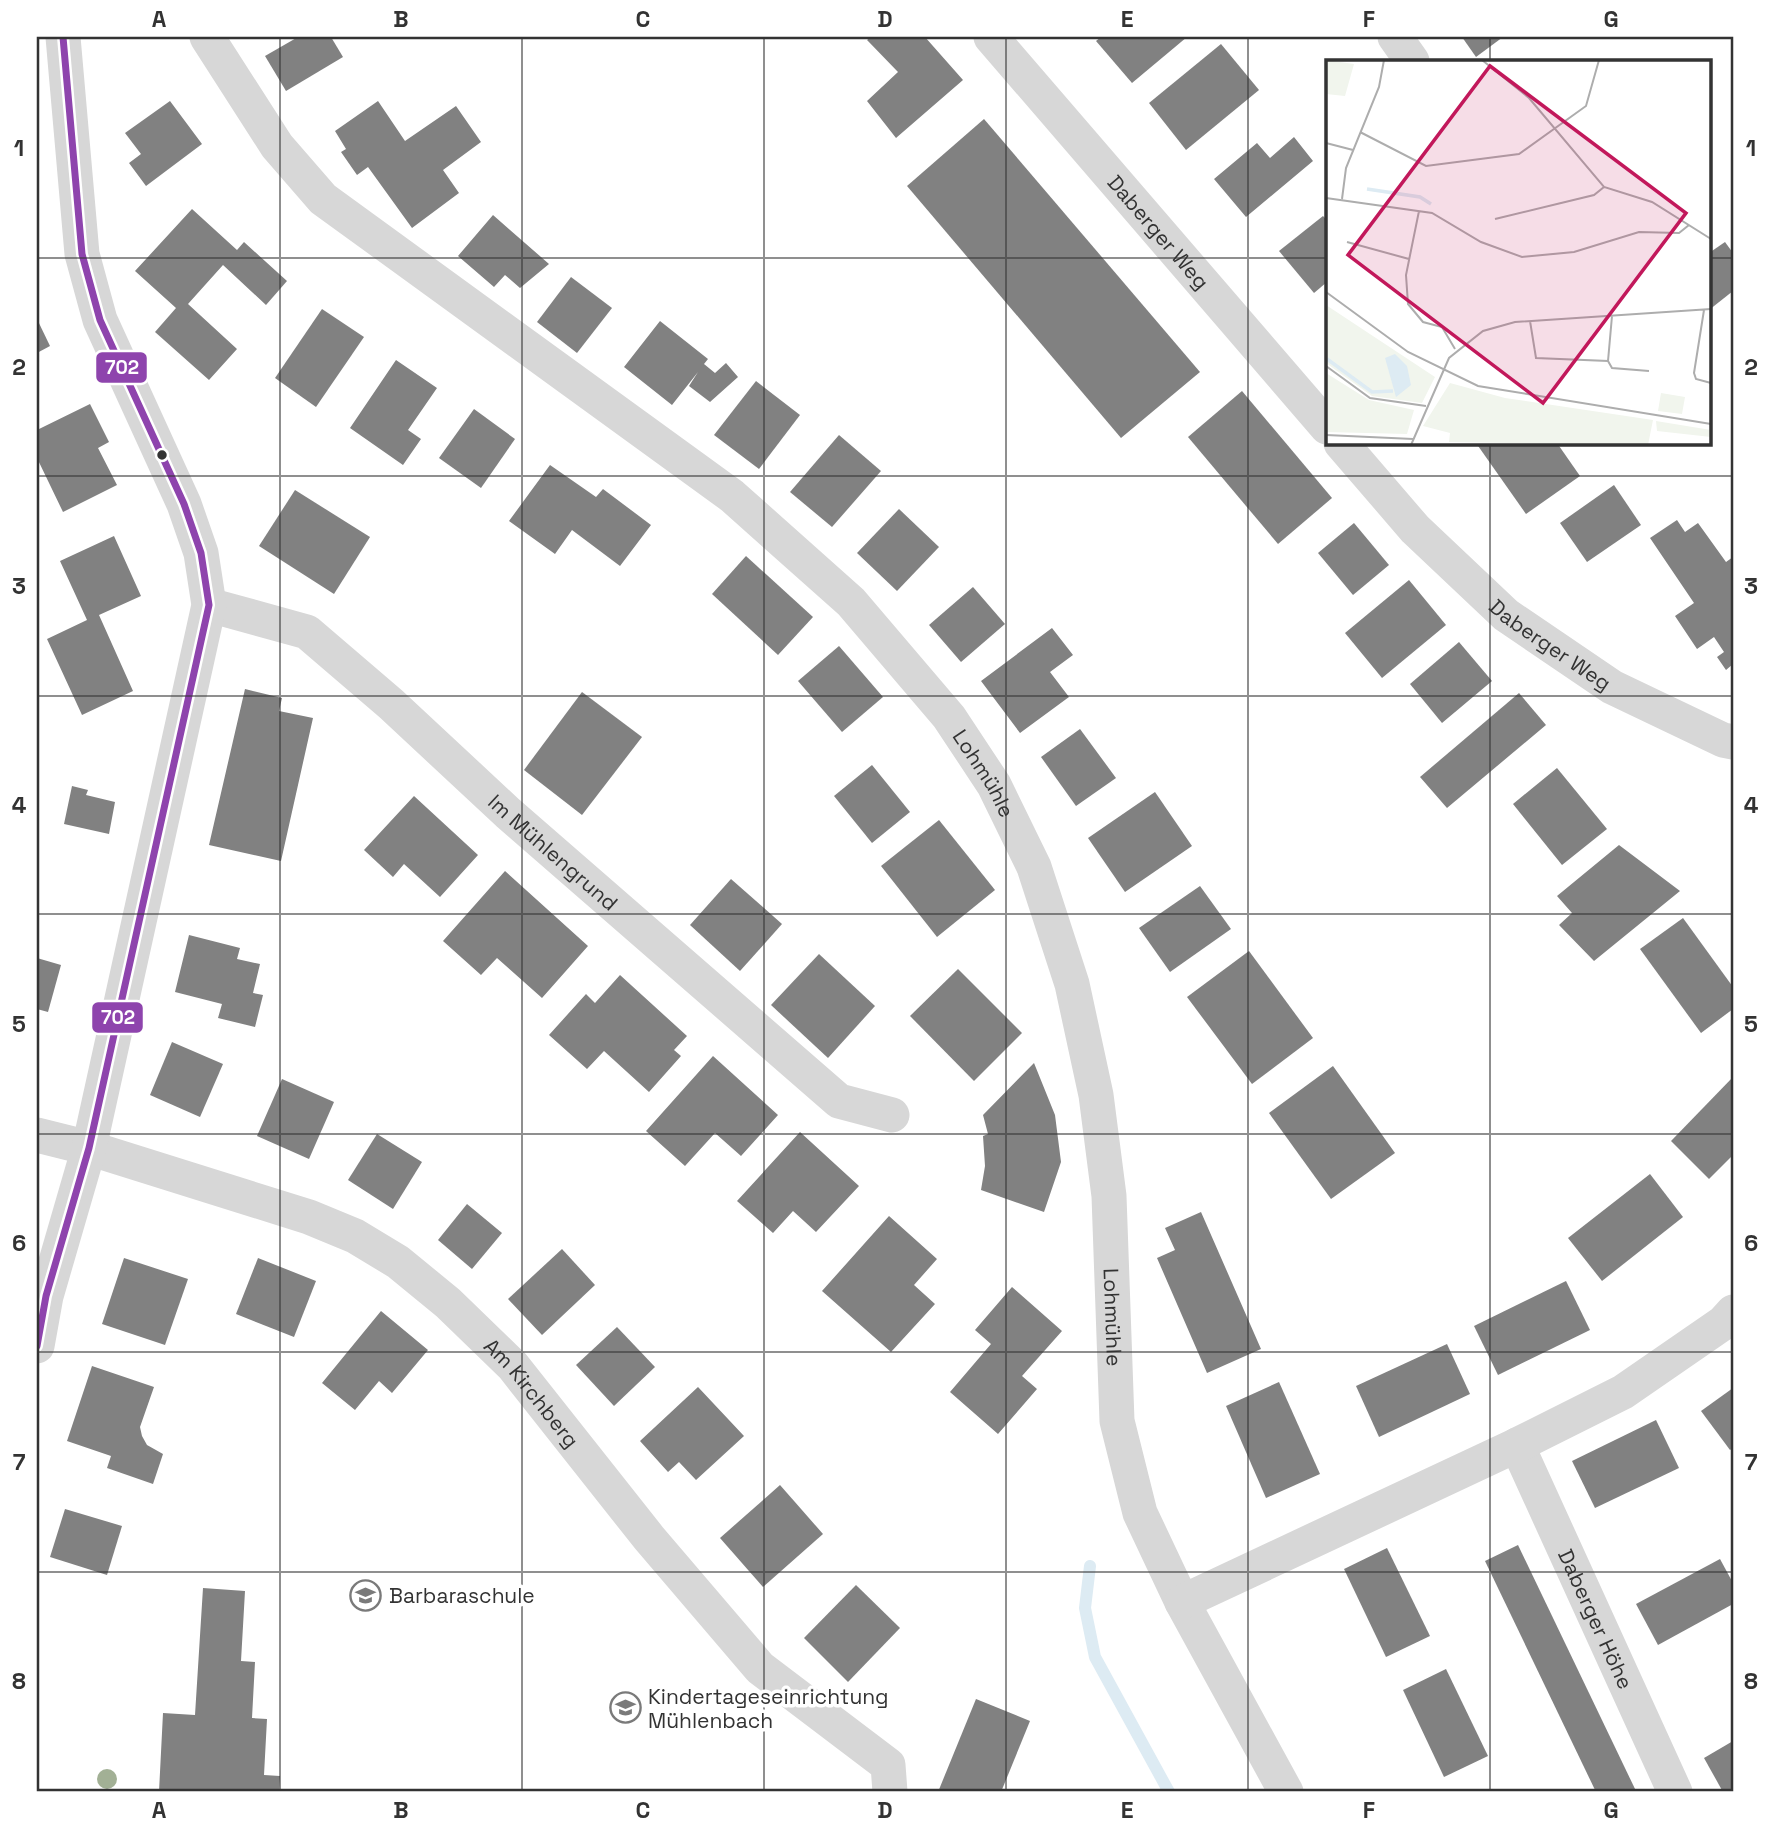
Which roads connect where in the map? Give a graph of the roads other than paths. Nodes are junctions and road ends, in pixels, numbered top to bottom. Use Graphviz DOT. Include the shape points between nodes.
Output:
graph roads {
  1 [pos="63,37"];
  2 [pos="207,37"];
  3 [pos="991,37"];
  4 [pos="1395,37"];
  5 [pos="1411,60"];
  6 [pos="1326,424"];
  7 [pos="1343,444"];
  8 [pos="209,605"];
  9 [pos="1733,742"];
  10 [pos="892,1115"];
  11 [pos="37,1135"];
  12 [pos="89,1148"];
  13 [pos="1733,1312"];
  14 [pos="37,1346"];
  15 [pos="1517,1445"];
  16 [pos="1182,1602"];
  17 [pos="889,1778"];
  18 [pos="1286,1792"];
  19 [pos="1675,1792"];
  1 -- 8 [label="street" via="82,254 100,320 184,504 201,553"];
  2 -- 16 [label="street, Lohmühle" via="277,146 323,199 732,496 851,602 949,717 994,785 1034,867 1072,984 1096,1095 1109,1196 1117,1421 1140,1513"];
  3 -- 6 [label="street, Daberger Weg"];
  4 -- 5 [label="street"];
  7 -- 9 [label="street, Daberger Weg" via="1415,529 1506,615 1612,687"];
  8 -- 10 [label="street, Im Mühlengrund" via="307,632 839,1101"];
  8 -- 12 [label="street"];
  11 -- 12 [label="street, Am Kirchberg"];
  12 -- 14 [label="street" via="46,1296"];
  12 -- 17 [label="street, Am Kirchberg" via="309,1217 355,1236 398,1262 513,1366 649,1538 760,1668"];
  13 -- 15 [label="street" via="1623,1392"];
  15 -- 16 [label="street"];
  15 -- 19 [label="street, Daberger Höhe"];
  16 -- 18 [label="street, Lohmühle"];
}
